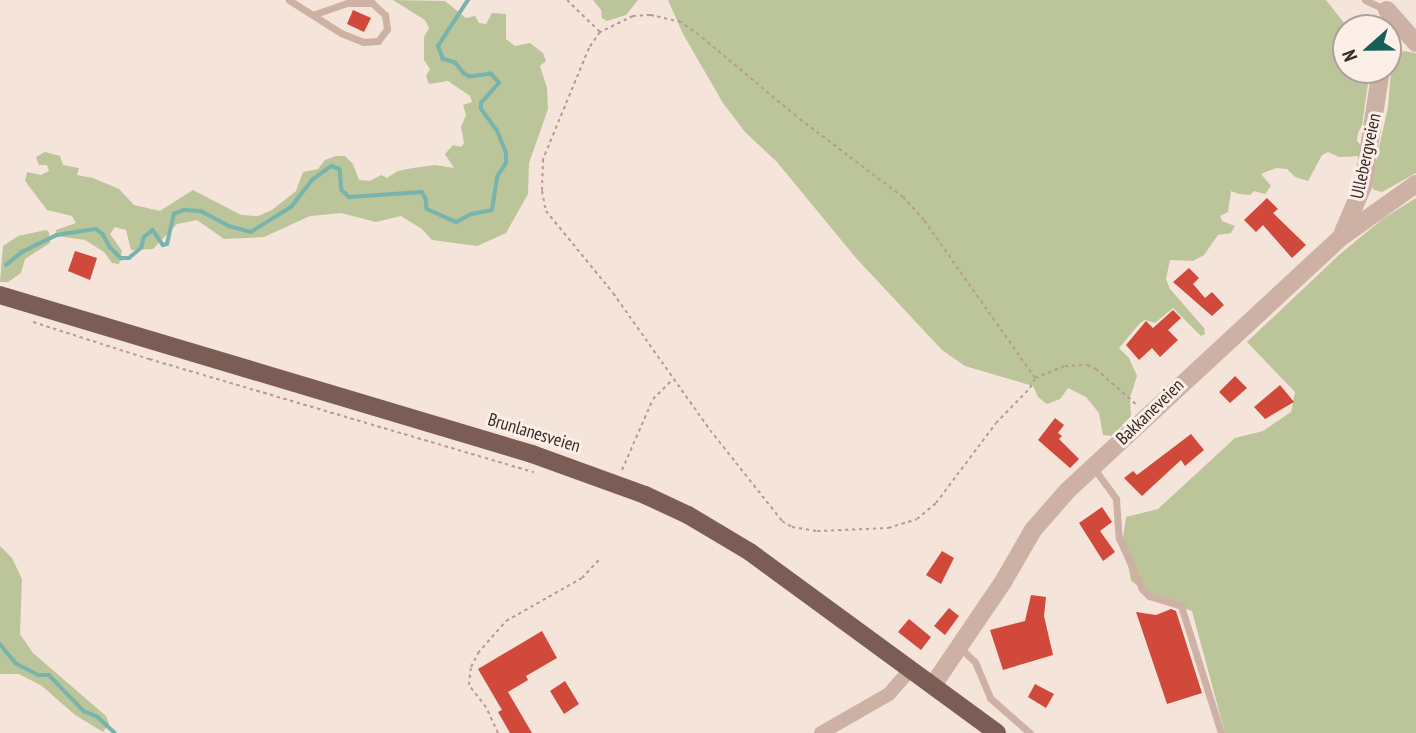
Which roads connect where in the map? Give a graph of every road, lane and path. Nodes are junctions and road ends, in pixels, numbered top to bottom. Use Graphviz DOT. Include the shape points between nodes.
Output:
graph roads {
  1 [pos="289,0"];
  2 [pos="567,0"];
  3 [pos="1364,0"];
  4 [pos="1387,13"];
  5 [pos="313,15"];
  6 [pos="600,32"];
  7 [pos="1416,43"];
  8 [pos="1379,84"];
  9 [pos="1416,184"];
  10 [pos="1340,238"];
  11 [pos="0,295"];
  12 [pos="33,322"];
  13 [pos="674,378"];
  14 [pos="1035,378"];
  15 [pos="1147,414"];
  16 [pos="1093,467"];
  17 [pos="539,473"];
  18 [pos="618,484"];
  19 [pos="598,561"];
  20 [pos="960,647"];
  21 [pos="911,670"];
  22 [pos="933,685"];
  23 [pos="498,733"];
  24 [pos="821,733"];
  25 [pos="997,733"];
  26 [pos="1030,733"];
  27 [pos="1221,733"];
  1 -- 5 [label="lane"];
  2 -- 6 [label="path"];
  3 -- 4 [label="lane"];
  4 -- 7 [label="street"];
  5 -- 5 [label="lane" via="363,42 378,41 387,29 385,15 372,3 347,3"];
  6 -- 13 [label="path" via="554,127 543,159 542,191 553,222"];
  6 -- 14 [label="path" via="634,16 681,22 903,197 932,230"];
  8 -- 10 [label="street, Ullebergveien" via="1363,186"];
  9 -- 10 [label="street, Bakkaneveien"];
  10 -- 15 [label="street, Bakkaneveien"];
  11 -- 18 [label="main road, Brunlanesveien" via="532,454"];
  12 -- 17 [label="path"];
  13 -- 14 [label="path" via="771,510 792,527 817,531 888,528 917,519 936,503"];
  13 -- 18 [label="path" via="653,399 629,448"];
  14 -- 15 [label="path" via="1065,366 1087,365 1107,376"];
  15 -- 16 [label="street, Bakkaneveien"];
  16 -- 20 [label="street, Bakkaneveien" via="1028,527 1003,583"];
  16 -- 27 [label="lane" via="1116,499 1119,538 1142,589 1149,596 1181,606"];
  18 -- 21 [label="main road, Brunlanesveien" via="688,515 730,540"];
  19 -- 23 [label="path" via="582,578 506,621 478,653 469,685 486,706"];
  20 -- 22 [label="street, Bakkaneveien"];
  20 -- 26 [label="lane" via="975,662 997,706"];
  21 -- 22 [label="main road, Brunlanesveien"];
  21 -- 24 [label="street" via="889,694"];
  22 -- 25 [label="main road, Brunlanesveien"];
}
